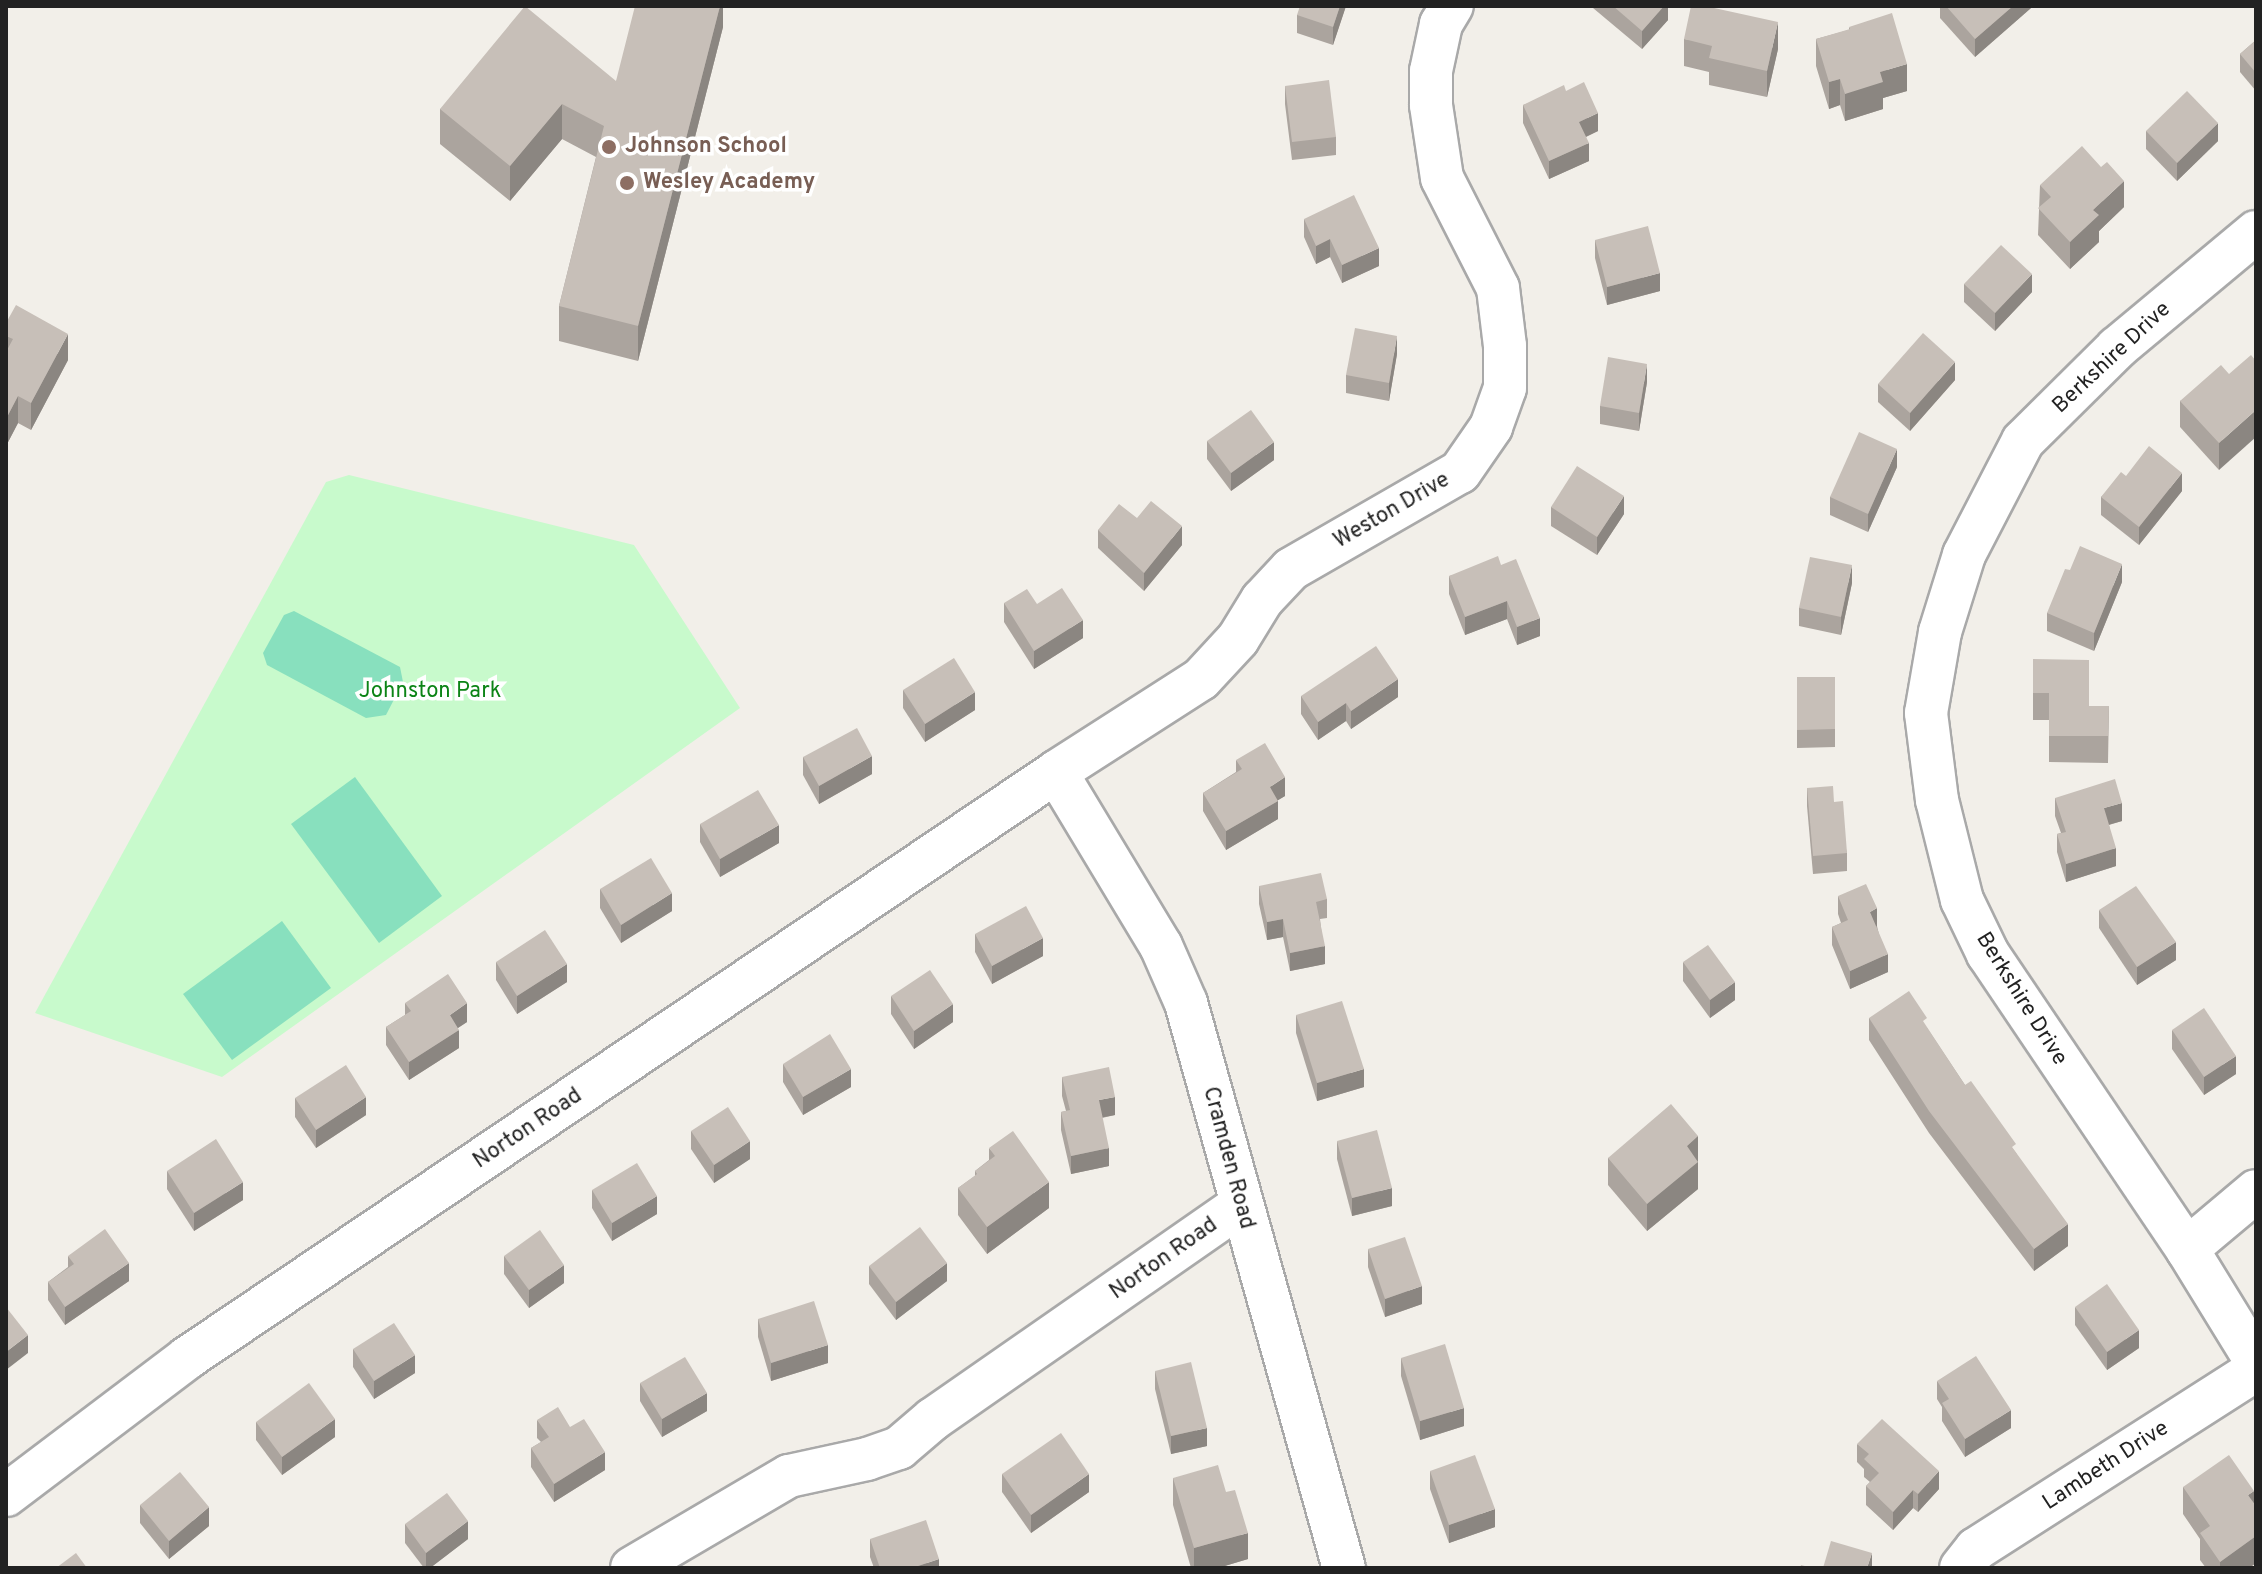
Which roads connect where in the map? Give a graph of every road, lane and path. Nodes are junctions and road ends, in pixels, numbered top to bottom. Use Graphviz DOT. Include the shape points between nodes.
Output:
graph roads {
  1 [pos="1452,6"];
  2 [pos="2256,232"];
  3 [pos="1056,772"];
  4 [pos="2256,1191"];
  5 [pos="1240,1206"];
  6 [pos="2187,1249"];
  7 [pos="2256,1361"];
  8 [pos="2256,1370"];
  9 [pos="6,1495"];
  10 [pos="632,1568"];
  11 [pos="1344,1568"];
  12 [pos="1961,1568"];
  1 -- 3 [label="street, Weston Drive" via="1441,24 1431,71 1431,105 1442,178 1498,288 1505,388 1491,427 1460,472 1291,569 1201,679"];
  2 -- 6 [label="street, Berkshire Drive" via="2117,348 2023,441 1964,555 1940,632 1926,713 1937,800 1962,900 1988,954"];
  3 -- 5 [label="street, Cramden Road" via="1161,946 1186,1003"];
  3 -- 9 [label="street, Norton Road" via="187,1358"];
  4 -- 6 [label="street"];
  5 -- 10 [label="street, Norton Road" via="899,1448 789,1476"];
  5 -- 11 [label="street, Cramden Road"];
  6 -- 7 [label="street, Berkshire Drive"];
  8 -- 12 [label="street, Lambeth Drive" via="1976,1549"];
}
